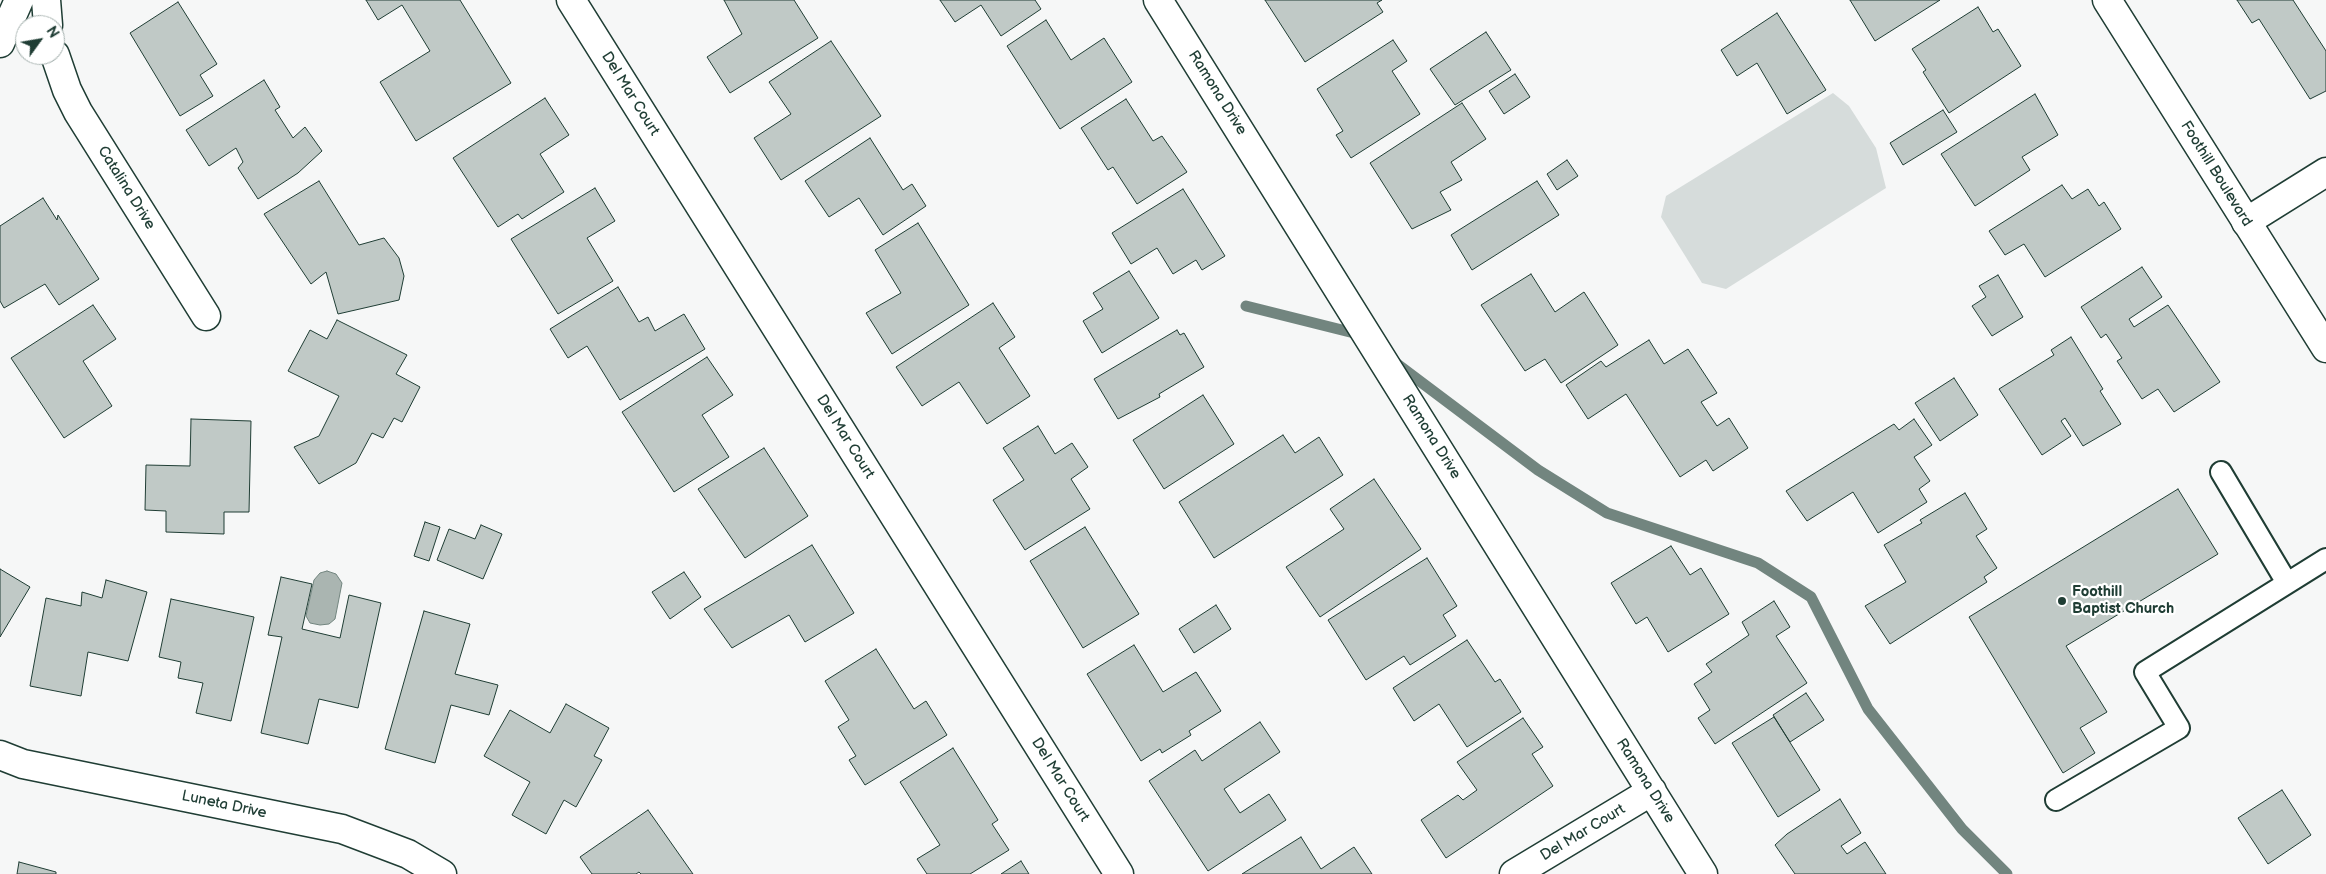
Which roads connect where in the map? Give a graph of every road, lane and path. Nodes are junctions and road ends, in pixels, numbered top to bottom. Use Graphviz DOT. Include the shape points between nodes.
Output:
graph roads {
  1 [pos="19,0"];
  2 [pos="46,0"];
  3 [pos="571,0"];
  4 [pos="1158,0"];
  5 [pos="2107,0"];
  6 [pos="47,15"];
  7 [pos="0,43"];
  8 [pos="59,65"];
  9 [pos="2326,172"];
  10 [pos="2246,222"];
  11 [pos="206,316"];
  12 [pos="2326,348"];
  13 [pos="2221,472"];
  14 [pos="2326,559"];
  15 [pos="2287,583"];
  16 [pos="0,755"];
  17 [pos="1652,791"];
  18 [pos="2056,800"];
  19 [pos="442,874"];
  20 [pos="1119,874"];
  21 [pos="1514,874"];
  22 [pos="1703,874"];
  1 -- 7 [label="street"];
  2 -- 6 [label="street"];
  3 -- 20 [label="street, Del Mar Court"];
  4 -- 17 [label="street, Ramona Drive"];
  5 -- 10 [label="street, Foothill Boulevard"];
  8 -- 11 [label="street, Catalina Drive" via="78,112"];
  9 -- 10 [label="street"];
  10 -- 12 [label="street, Foothill Boulevard"];
  13 -- 15 [label="lane"];
  14 -- 15 [label="lane"];
  15 -- 18 [label="lane" via="2145,672 2179,728"];
  16 -- 19 [label="street, Luneta Drive" via="23,764 342,830 408,854"];
  17 -- 21 [label="street, Del Mar Court"];
  17 -- 22 [label="street, Ramona Drive"];
}
